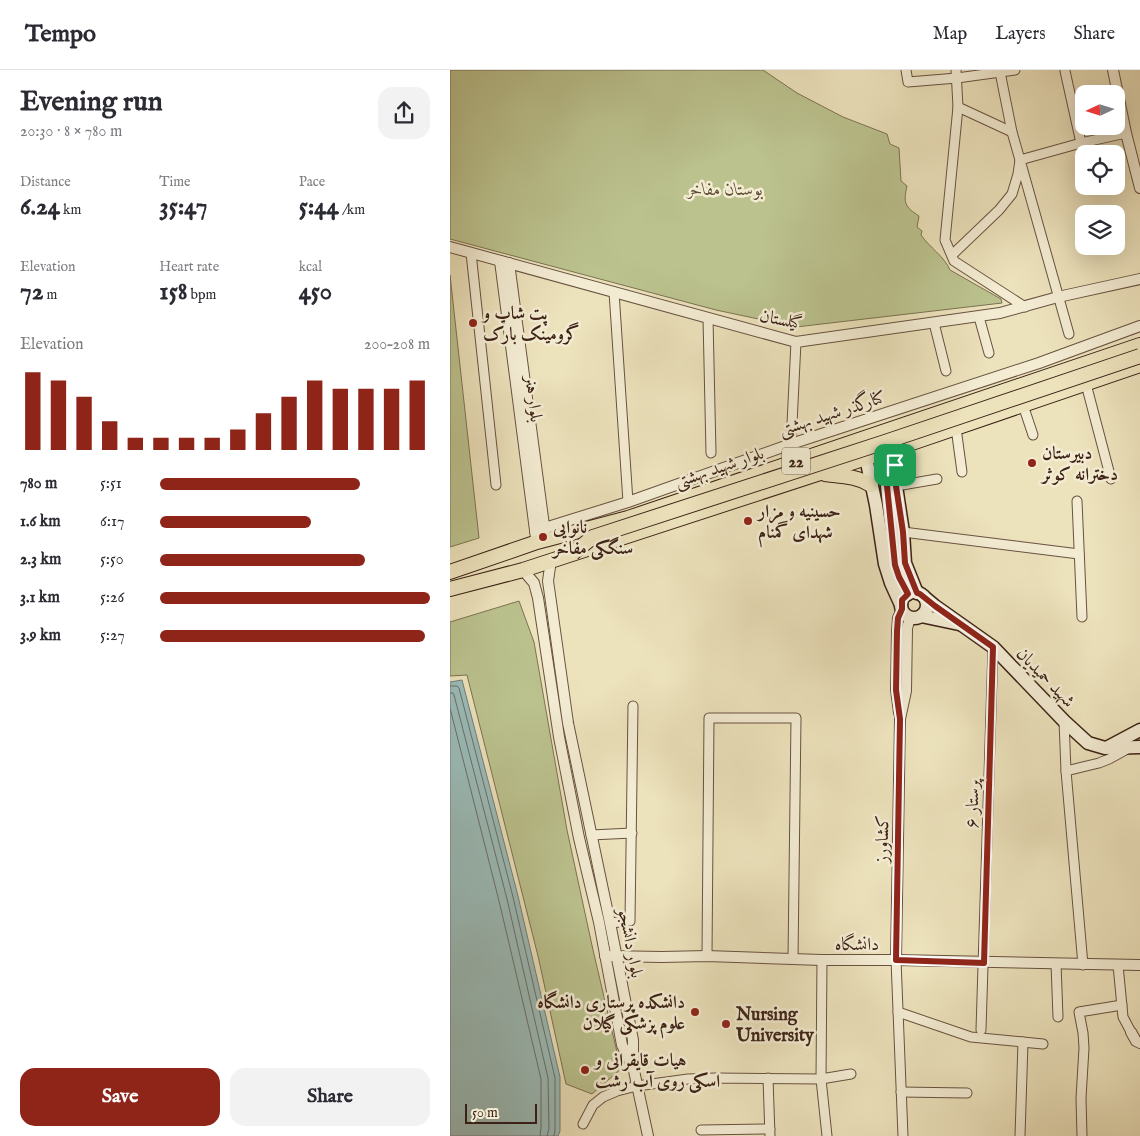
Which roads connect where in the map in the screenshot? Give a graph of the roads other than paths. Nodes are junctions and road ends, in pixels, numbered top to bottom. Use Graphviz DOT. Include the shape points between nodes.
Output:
graph roads {
  1 [pos="906,70"];
  2 [pos="1015,70"];
  3 [pos="1113,70"];
  4 [pos="1065,71"];
  5 [pos="1000,72"];
  6 [pos="957,74"];
  7 [pos="958,107"];
  8 [pos="1012,132"];
  9 [pos="1126,133"];
  10 [pos="1081,143"];
  11 [pos="1020,160"];
  12 [pos="1140,188"];
  13 [pos="450,247"];
  14 [pos="471,253"];
  15 [pos="952,255"];
  16 [pos="505,262"];
  17 [pos="1140,279"];
  18 [pos="614,292"];
  19 [pos="1058,297"];
  20 [pos="1025,306"];
  21 [pos="979,317"];
  22 [pos="708,318"];
  23 [pos="934,323"];
  24 [pos="1140,326"];
  25 [pos="1069,334"];
  26 [pos="796,342"];
  27 [pos="1140,345"];
  28 [pos="1077,349"];
  29 [pos="989,353"];
  30 [pos="1140,356"];
  31 [pos="1083,365"];
  32 [pos="1140,365"];
  33 [pos="946,371"];
  34 [pos="1066,371"];
  35 [pos="1038,380"];
  36 [pos="1079,386"];
  37 [pos="1043,398"];
  38 [pos="1022,405"];
  39 [pos="956,428"];
  40 [pos="1033,436"];
  41 [pos="861,440"];
  42 [pos="791,444"];
  43 [pos="900,447"];
  44 [pos="711,452"];
  45 [pos="866,458"];
  46 [pos="895,465"];
  47 [pos="962,472"];
  48 [pos="817,474"];
  49 [pos="937,479"];
  50 [pos="1111,479"];
  51 [pos="496,485"];
  52 [pos="871,485"];
  53 [pos="896,486"];
  54 [pos="1077,500"];
  55 [pos="628,502"];
  56 [pos="903,532"];
  57 [pos="540,535"];
  58 [pos="574,553"];
  59 [pos="1079,554"];
  60 [pos="551,560"];
  61 [pos="522,570"];
  62 [pos="450,572"];
  63 [pos="471,584"];
  64 [pos="450,590"];
  65 [pos="550,594"];
  66 [pos="450,595"];
  67 [pos="538,598"];
  68 [pos="912,604"];
  69 [pos="1082,617"];
  70 [pos="964,625"];
  71 [pos="993,647"];
  72 [pos="632,706"];
  73 [pos="1064,721"];
  74 [pos="1140,730"];
  75 [pos="565,736"];
  76 [pos="1134,747"];
  77 [pos="1105,748"];
  78 [pos="1066,771"];
  79 [pos="632,833"];
  80 [pos="591,835"];
  81 [pos="579,838"];
  82 [pos="610,922"];
  83 [pos="605,956"];
  84 [pos="617,956"];
  85 [pos="707,956"];
  86 [pos="793,959"];
  87 [pos="822,960"];
  88 [pos="896,960"];
  89 [pos="984,963"];
  90 [pos="1056,964"];
  91 [pos="1083,964"];
  92 [pos="1118,965"];
  93 [pos="1140,966"];
  94 [pos="1122,1006"];
  95 [pos="898,1012"];
  96 [pos="1058,1017"];
  97 [pos="981,1030"];
  98 [pos="1131,1032"];
  99 [pos="1023,1042"];
  100 [pos="1140,1043"];
  101 [pos="1043,1044"];
  102 [pos="633,1066"];
  103 [pos="851,1074"];
  104 [pos="768,1078"];
  105 [pos="821,1079"];
  106 [pos="637,1086"];
  107 [pos="901,1092"];
  108 [pos="967,1092"];
  109 [pos="583,1124"];
  110 [pos="701,1130"];
  111 [pos="770,1132"];
  112 [pos="648,1136"];
  113 [pos="827,1136"];
  114 [pos="903,1136"];
  115 [pos="1020,1136"];
  116 [pos="1082,1136"];
  1 -- 6 [label="street" via="908,82"];
  2 -- 5 [label="street"];
  3 -- 9 [label="street"];
  4 -- 10 [label="street"];
  5 -- 6 [label="street"];
  5 -- 8 [label="street"];
  6 -- 7 [label="street"];
  7 -- 8 [label="street"];
  7 -- 15 [label="street" via="945,240"];
  8 -- 11 [label="street"];
  9 -- 10 [label="street"];
  9 -- 12 [label="street"];
  10 -- 11 [label="street"];
  11 -- 15 [label="street" via="1012,194"];
  11 -- 19 [label="street"];
  13 -- 14 [label="street, گیلستان"];
  14 -- 16 [label="street, گیلستان"];
  14 -- 51 [label="street"];
  15 -- 20 [label="street" via="954,261"];
  16 -- 18 [label="street, گیلستان"];
  16 -- 57 [label="street, بلوار هنر"];
  17 -- 19 [label="street, گیلستان"];
  18 -- 22 [label="street, گیلستان"];
  18 -- 55 [label="street"];
  19 -- 20 [label="street, گیلستان"];
  19 -- 25 [label="street"];
  20 -- 21 [label="street, گیلستان"];
  21 -- 23 [label="street, گیلستان"];
  21 -- 29 [label="street"];
  22 -- 26 [label="street, گیلستان"];
  22 -- 44 [label="street"];
  23 -- 26 [label="street, گیلستان"];
  23 -- 33 [label="street"];
  24 -- 28 [label="street, کنارگذر شهید بهشتی"];
  26 -- 42 [label="street"];
  27 -- 31 [label="highway, بلوار شهید بهشتی / 22"];
  28 -- 31 [label="street"];
  28 -- 42 [label="street, کنارگذر شهید بهشتی"];
  30 -- 58 [label="highway, bridge" via="593,537"];
  31 -- 34 [label="highway, بلوار شهید بهشتی / 22"];
  32 -- 36 [label="highway, بلوار شهید بهشتی / 22"];
  34 -- 35 [label="highway, بلوار شهید بهشتی / 22"];
  34 -- 36 [label="highway" via="1057,380 1059,388"];
  35 -- 37 [label="highway" via="1050,385"];
  35 -- 41 [label="highway, بلوار شهید بهشتی / 22"];
  36 -- 37 [label="highway, بلوار شهید بهشتی / 22"];
  36 -- 50 [label="street"];
  37 -- 38 [label="highway, بلوار شهید بهشتی / 22"];
  38 -- 39 [label="highway, بلوار شهید بهشتی / 22"];
  38 -- 40 [label="street"];
  39 -- 43 [label="highway, بلوار شهید بهشتی / 22"];
  39 -- 47 [label="street"];
  41 -- 45 [label="highway"];
  41 -- 57 [label="highway, بلوار شهید بهشتی / 22" via="628,518"];
  42 -- 55 [label="street, کنارگذر شهید بهشتی"];
  43 -- 45 [label="highway, بلوار شهید بهشتی / 22"];
  43 -- 46 [label="main road, شهید حمیدیان"];
  45 -- 48 [label="highway, بلوار شهید بهشتی / 22"];
  45 -- 52 [label="main road, شهید حمیدیان"];
  46 -- 53 [label="main road, شهید حمیدیان"];
  46 -- 68 [label="main road" via="886,472 886,476 895,565"];
  48 -- 52 [label="highway" via="860,479"];
  48 -- 58 [label="highway, بلوار شهید بهشتی / 22"];
  49 -- 53 [label="street"];
  52 -- 68 [label="main road, شهید حمیدیان" via="891,583"];
  53 -- 56 [label="main road, شهید حمیدیان"];
  54 -- 59 [label="street"];
  55 -- 57 [label="street, کنارگذر شهید بهشتی"];
  56 -- 59 [label="street"];
  56 -- 68 [label="main road, شهید حمیدیان"];
  57 -- 62 [label="highway, بلوار شهید بهشتی / 22"];
  58 -- 60 [label="highway, بلوار شهید بهشتی / 22"];
  59 -- 69 [label="street"];
  60 -- 61 [label="highway, بلوار شهید بهشتی / 22"];
  60 -- 65 [label="street, بلوار دانشجو"];
  61 -- 63 [label="highway, بلوار شهید بهشتی / 22"];
  61 -- 67 [label="street, بلوار دانشجو" via="534,583"];
  63 -- 64 [label="highway"];
  63 -- 66 [label="highway, 22"];
  65 -- 67 [label="street" via="544,591 538,594"];
  65 -- 75 [label="street, بلوار دانشجو"];
  67 -- 75 [label="street, بلوار دانشجو"];
  68 -- 70 [label="main road, شهید حمیدیان"];
  68 -- 70 [label="main road, شهید حمیدیان" via="935,606"];
  68 -- 88 [label="street, کشاورز" via="898,618 897,631 896,690 900,719"];
  70 -- 71 [label="main road, شهید حمیدیان"];
  71 -- 73 [label="main road, شهید حمیدیان"];
  71 -- 89 [label="street, پرستار ۶"];
  72 -- 79 [label="street"];
  73 -- 77 [label="main road, شهید حمیدیان" via="1088,743"];
  73 -- 78 [label="street"];
  74 -- 77 [label="main road"];
  75 -- 80 [label="street, بلوار دانشجو"];
  75 -- 81 [label="street, بلوار دانشجو"];
  76 -- 77 [label="main road"];
  76 -- 78 [label="street" via="1109,759"];
  78 -- 91 [label="street"];
  79 -- 80 [label="street"];
  79 -- 82 [label="street" via="630,920"];
  80 -- 81 [label="street"];
  80 -- 82 [label="street, بلوار دانشجو"];
  81 -- 83 [label="street, بلوار دانشجو"];
  82 -- 84 [label="street, بلوار دانشجو"];
  83 -- 84 [label="street, دانشگاه"];
  83 -- 102 [label="street, بلوار دانشجو" via="622,1045"];
  84 -- 85 [label="street, دانشگاه"];
  84 -- 102 [label="street, بلوار دانشجو" via="633,1040"];
  85 -- 86 [label="street, دانشگاه"];
  85 -- 86 [label="street" via="709,718 796,718"];
  86 -- 87 [label="street, دانشگاه"];
  87 -- 88 [label="street, دانشگاه"];
  87 -- 105 [label="street"];
  88 -- 89 [label="street, دانشگاه"];
  88 -- 95 [label="street"];
  89 -- 90 [label="street, دانشگاه"];
  89 -- 97 [label="street, پرستار ۶"];
  90 -- 91 [label="street, دانشگاه"];
  90 -- 96 [label="street"];
  91 -- 92 [label="street, دانشگاه"];
  92 -- 93 [label="street, دانشگاه"];
  92 -- 94 [label="street"];
  94 -- 98 [label="street" via="1123,1017"];
  94 -- 116 [label="street" via="1079,1012 1084,1033"];
  95 -- 99 [label="street" via="971,1037"];
  95 -- 107 [label="street"];
  98 -- 100 [label="street"];
  99 -- 101 [label="street"];
  99 -- 115 [label="street"];
  102 -- 106 [label="street"];
  103 -- 105 [label="street"];
  104 -- 105 [label="street"];
  104 -- 106 [label="street" via="688,1079"];
  104 -- 111 [label="street"];
  105 -- 113 [label="street"];
  106 -- 109 [label="street" via="617,1091 593,1104"];
  106 -- 112 [label="street"];
  107 -- 108 [label="street"];
  107 -- 114 [label="street"];
  110 -- 111 [label="street"];
}
